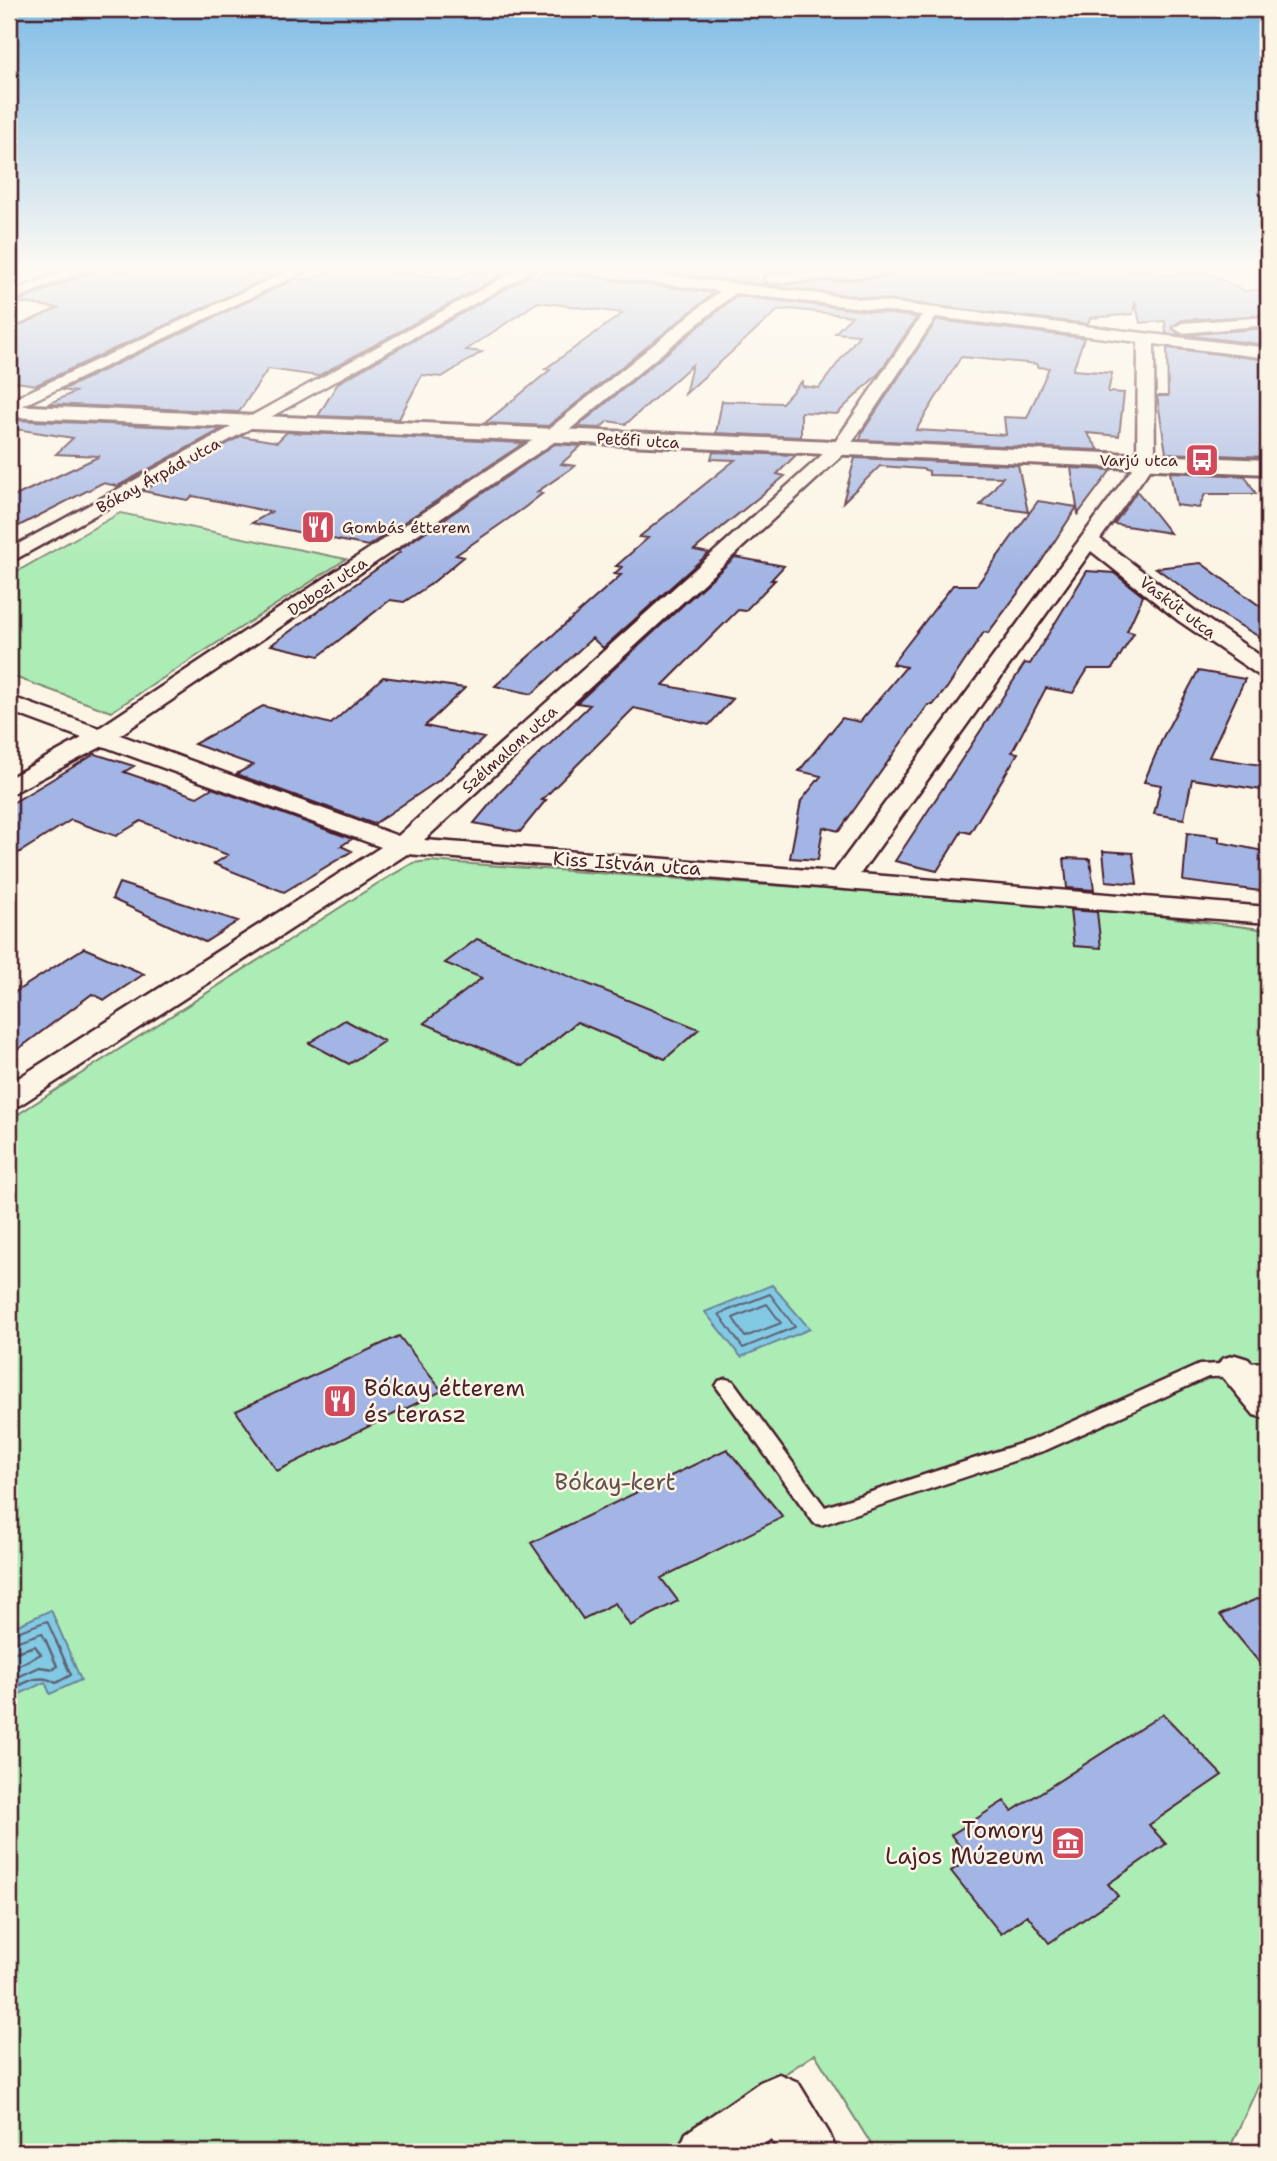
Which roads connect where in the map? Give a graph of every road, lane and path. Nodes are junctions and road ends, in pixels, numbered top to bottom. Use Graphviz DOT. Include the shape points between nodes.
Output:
graph roads {
  1 [pos="89,371"];
  2 [pos="347,371"];
  3 [pos="628,371"];
  4 [pos="892,371"];
  5 [pos="1146,371"];
  6 [pos="9,409"];
  7 [pos="256,422"];
  8 [pos="551,436"];
  9 [pos="839,449"];
  10 [pos="1146,462"];
  11 [pos="1268,467"];
  12 [pos="1089,540"];
  13 [pos="9,557"];
  14 [pos="1268,671"];
  15 [pos="9,703"];
  16 [pos="101,737"];
  17 [pos="9,788"];
  18 [pos="402,846"];
  19 [pos="842,880"];
  20 [pos="1268,915"];
  21 [pos="9,1098"];
  22 [pos="1252,1369"];
  23 [pos="726,1386"];
  24 [pos="1268,1405"];
  25 [pos="705,2152"];
  26 [pos="810,2152"];
  1 -- 6 [label="street"];
  2 -- 7 [label="street, Bókay Árpád utca"];
  3 -- 8 [label="street, Dobozi utca"];
  4 -- 9 [label="street, Szélmalom utca"];
  5 -- 10 [label="street"];
  6 -- 7 [label="main road, Petőfi utca"];
  7 -- 8 [label="main road, Petőfi utca"];
  7 -- 13 [label="street, Bókay Árpád utca"];
  8 -- 9 [label="main road, Petőfi utca"];
  8 -- 16 [label="street, Dobozi utca"];
  9 -- 10 [label="main road, Petőfi utca"];
  9 -- 18 [label="street, Szélmalom utca"];
  10 -- 11 [label="main road, Petőfi utca"];
  10 -- 12 [label="street"];
  12 -- 14 [label="street, Vaskút utca"];
  12 -- 19 [label="street"];
  15 -- 16 [label="street, Kiss István utca"];
  16 -- 17 [label="street, Dobozi utca"];
  16 -- 18 [label="street, Kiss István utca"];
  18 -- 19 [label="street, Kiss István utca"];
  18 -- 21 [label="street, Szélmalom utca"];
  19 -- 20 [label="street, Kiss István utca"];
  22 -- 23 [label="lane" via="1206,1370 1039,1444 821,1517"];
  22 -- 24 [label="street"];
  25 -- 26 [label="street" via="779,2101"];
}
